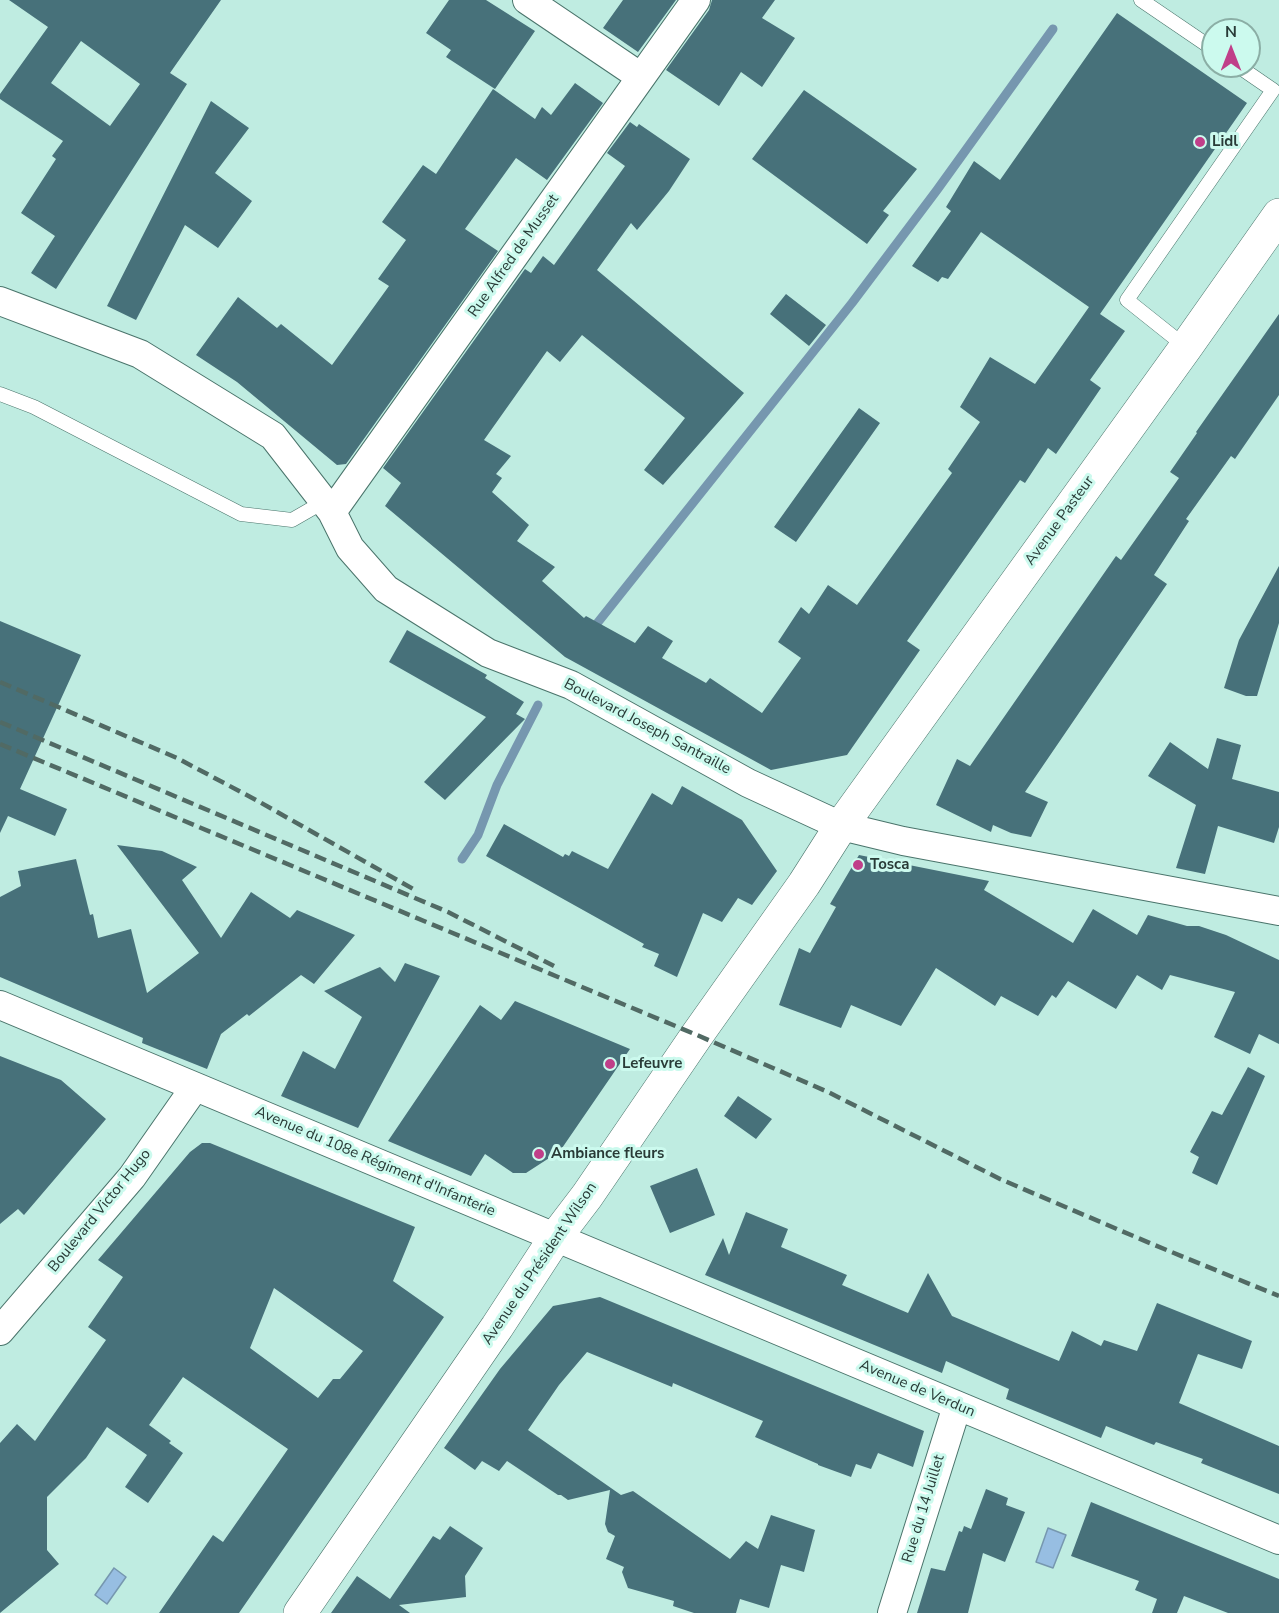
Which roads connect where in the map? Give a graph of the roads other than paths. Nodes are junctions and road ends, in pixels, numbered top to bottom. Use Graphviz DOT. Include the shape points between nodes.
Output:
graph roads {
  1 [pos="527,0"];
  2 [pos="696,0"];
  3 [pos="1141,0"];
  4 [pos="1201,41"];
  5 [pos="641,77"];
  6 [pos="1256,78"];
  7 [pos="1279,215"];
  8 [pos="0,301"];
  9 [pos="1186,347"];
  10 [pos="0,394"];
  11 [pos="329,507"];
  12 [pos="841,825"];
  13 [pos="1279,911"];
  14 [pos="0,1005"];
  15 [pos="195,1087"];
  16 [pos="555,1238"];
  17 [pos="0,1331"];
  18 [pos="957,1406"];
  19 [pos="1279,1540"];
  20 [pos="300,1613"];
  21 [pos="892,1613"];
  1 -- 5 [label="street"];
  2 -- 5 [label="street, Rue Alfred de Musset"];
  3 -- 4 [label="lane"];
  5 -- 11 [label="street, Rue Alfred de Musset"];
  6 -- 9 [label="lane" via="1273,90 1127,300"];
  7 -- 9 [label="main road, Avenue Pasteur"];
  8 -- 11 [label="street, Boulevard Joseph Santraille" via="140,354 264,430 273,436"];
  9 -- 12 [label="main road, Avenue Pasteur"];
  10 -- 11 [label="lane" via="34,407 241,514 292,520"];
  11 -- 12 [label="street, Boulevard Joseph Santraille" via="350,548 386,589 488,653 571,685 748,783"];
  12 -- 13 [label="street, Boulevard Joseph Santraille" via="903,841"];
  12 -- 16 [label="main road, Avenue du Président Wilson" via="804,884"];
  14 -- 15 [label="street, Avenue du 108e Régiment d'Infanterie"];
  15 -- 16 [label="street, Avenue du 108e Régiment d'Infanterie"];
  15 -- 17 [label="street, Boulevard Victor Hugo" via="132,1177"];
  16 -- 18 [label="street, Avenue de Verdun"];
  16 -- 20 [label="main road, Avenue du Président Wilson"];
  18 -- 19 [label="street, Avenue de Verdun"];
  18 -- 21 [label="street, Rue du 14 Juillet"];
}
